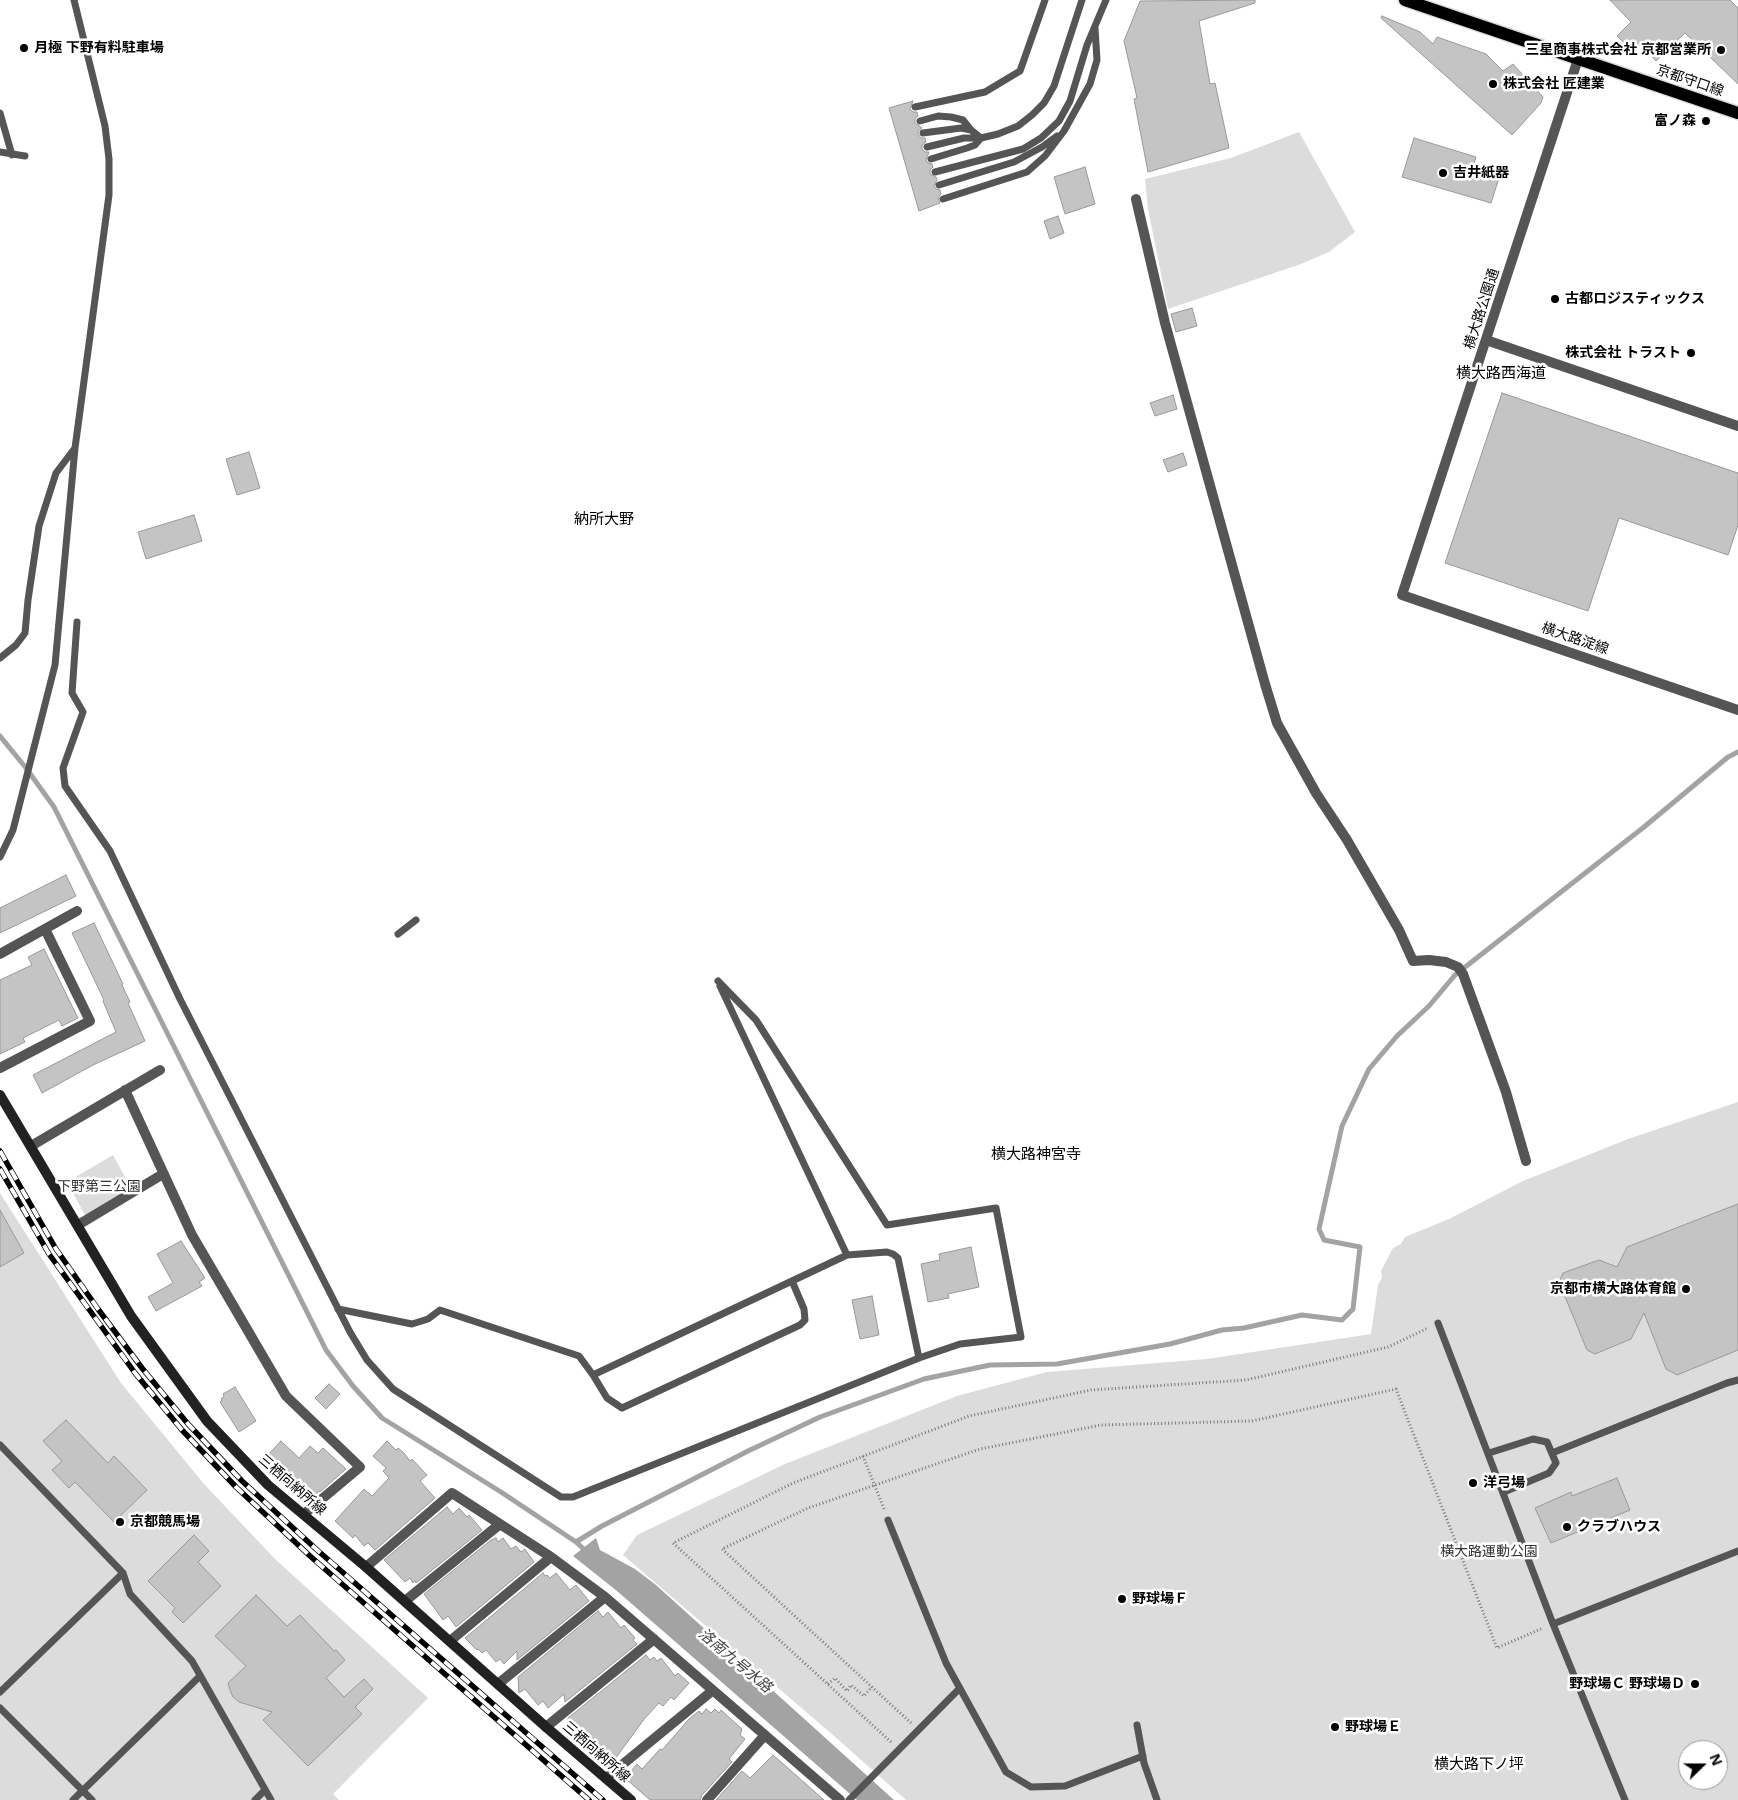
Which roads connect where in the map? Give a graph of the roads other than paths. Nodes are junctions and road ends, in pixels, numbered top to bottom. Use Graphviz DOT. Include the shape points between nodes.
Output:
graph roads {
  1 [pos="74,0"];
  2 [pos="1045,0"];
  3 [pos="1082,0"];
  4 [pos="1106,0"];
  5 [pos="1405,0"];
  6 [pos="1095,28"];
  7 [pos="1578,59"];
  8 [pos="915,107"];
  9 [pos="0,113"];
  10 [pos="1738,114"];
  11 [pos="920,121"];
  12 [pos="971,130"];
  13 [pos="1064,131"];
  14 [pos="923,133"];
  15 [pos="981,138"];
  16 [pos="927,147"];
  17 [pos="0,152"];
  18 [pos="12,155"];
  19 [pos="25,156"];
  20 [pos="931,159"];
  21 [pos="934,172"];
  22 [pos="939,185"];
  23 [pos="943,198"];
  24 [pos="1136,199"];
  25 [pos="1486,340"];
  26 [pos="1738,426"];
  27 [pos="75,448"];
  28 [pos="1402,595"];
  29 [pos="77,622"];
  30 [pos="0,658"];
  31 [pos="1738,710"];
  32 [pos="0,857"];
  33 [pos="77,912"];
  34 [pos="416,920"];
  35 [pos="45,929"];
  36 [pos="398,934"];
  37 [pos="0,954"];
  38 [pos="0,1068"];
  39 [pos="160,1070"];
  40 [pos="125,1090"];
  41 [pos="0,1095"];
  42 [pos="30,1146"];
  43 [pos="1526,1161"];
  44 [pos="163,1174"];
  45 [pos="78,1225"];
  46 [pos="847,1255"];
  47 [pos="792,1281"];
  48 [pos="338,1309"];
  49 [pos="1438,1323"];
  50 [pos="919,1358"];
  51 [pos="593,1375"];
  52 [pos="1738,1380"];
  53 [pos="0,1446"];
  54 [pos="1489,1453"];
  55 [pos="1552,1453"];
  56 [pos="1504,1492"];
  57 [pos="304,1514"];
  58 [pos="888,1520"];
  59 [pos="500,1524"];
  60 [pos="1738,1551"];
  61 [pos="551,1557"];
  62 [pos="366,1567"];
  63 [pos="123,1573"];
  64 [pos="605,1597"];
  65 [pos="405,1602"];
  66 [pos="1553,1624"];
  67 [pos="654,1639"];
  68 [pos="450,1641"];
  69 [pos="200,1676"];
  70 [pos="498,1684"];
  71 [pos="960,1689"];
  72 [pos="712,1691"];
  73 [pos="0,1692"];
  74 [pos="0,1708"];
  75 [pos="1137,1725"];
  76 [pos="546,1727"];
  77 [pos="765,1735"];
  78 [pos="1143,1756"];
  79 [pos="606,1778"];
  80 [pos="82,1790"];
  81 [pos="265,1790"];
  82 [pos="851,1798"];
  83 [pos="73,1800"];
  84 [pos="92,1800"];
  85 [pos="255,1800"];
  86 [pos="271,1800"];
  87 [pos="631,1800"];
  88 [pos="707,1800"];
  89 [pos="840,1800"];
  90 [pos="1157,1800"];
  91 [pos="1625,1800"];
  1 -- 27 [label="lane" via="105,126 109,158 109,195"];
  2 -- 8 [label="lane" via="1020,71 985,92"];
  3 -- 15 [label="lane" via="1054,86 1044,103 1018,126"];
  4 -- 6 [label="lane"];
  5 -- 7 [label="main road, 京都守口線"];
  6 -- 13 [label="lane" via="1097,60 1090,84"];
  6 -- 21 [label="lane" via="1070,102 1059,121 1041,138 1023,149"];
  7 -- 10 [label="main road, 京都守口線"];
  7 -- 25 [label="street, 横大路公園通"];
  9 -- 18 [label="lane"];
  11 -- 12 [label="lane" via="938,116 951,117 963,120"];
  12 -- 14 [label="lane" via="961,128"];
  12 -- 15 [label="lane"];
  13 -- 22 [label="lane" via="1014,162"];
  13 -- 23 [label="lane" via="1046,156 1027,172"];
  15 -- 16 [label="lane" via="964,138"];
  15 -- 20 [label="lane" via="975,145"];
  17 -- 18 [label="lane"];
  18 -- 19 [label="lane"];
  24 -- 43 [label="street" via="1165,323 1277,723 1414,961 1446,962 1461,970 1506,1092"];
  25 -- 26 [label="street"];
  25 -- 28 [label="street, 横大路公園通"];
  27 -- 30 [label="lane" via="56,473 39,526 25,633"];
  27 -- 32 [label="lane" via="55,666 13,830"];
  28 -- 31 [label="street, 横大路淀線"];
  29 -- 48 [label="lane" via="72,693 83,712 63,768 66,786 110,851 180,999"];
  33 -- 35 [label="street"];
  34 -- 36 [label="lane"];
  35 -- 37 [label="street"];
  35 -- 38 [label="street" via="90,1020"];
  39 -- 40 [label="street"];
  40 -- 42 [label="street"];
  40 -- 44 [label="street"];
  41 -- 42 [label="main road, 三栖向納所線"];
  42 -- 45 [label="main road, 三栖向納所線"];
  44 -- 45 [label="street"];
  44 -- 57 [label="street" via="192,1235 286,1396 360,1466"];
  45 -- 57 [label="main road, 三栖向納所線" via="131,1316 207,1421 268,1485"];
  46 -- 47 [label="lane"];
  46 -- 50 [label="lane" via="887,1252 898,1258"];
  46 -- 50 [label="lane" via="718,981 756,1020 887,1225 996,1208 1021,1337 960,1344"];
  47 -- 51 [label="lane"];
  47 -- 51 [label="lane" via="804,1309 805,1320 800,1325 622,1408 607,1398"];
  48 -- 50 [label="lane" via="368,1360 393,1389 561,1497 573,1497"];
  48 -- 51 [label="lane" via="412,1324 428,1320 440,1310 579,1356"];
  49 -- 54 [label="lane"];
  52 -- 55 [label="lane"];
  53 -- 63 [label="lane"];
  54 -- 55 [label="lane" via="1533,1439 1547,1442"];
  54 -- 56 [label="lane"];
  55 -- 56 [label="lane" via="1556,1463 1549,1473"];
  56 -- 66 [label="lane"];
  57 -- 62 [label="main road, 三栖向納所線"];
  58 -- 71 [label="lane" via="946,1663"];
  59 -- 61 [label="street"];
  59 -- 62 [label="street" via="452,1493"];
  59 -- 65 [label="street"];
  60 -- 66 [label="lane"];
  61 -- 64 [label="street"];
  61 -- 68 [label="street"];
  62 -- 65 [label="main road, 三栖向納所線"];
  63 -- 69 [label="lane" via="130,1594 192,1661"];
  63 -- 73 [label="lane"];
  64 -- 67 [label="street"];
  64 -- 70 [label="street"];
  65 -- 68 [label="main road, 三栖向納所線"];
  66 -- 91 [label="lane"];
  67 -- 72 [label="street"];
  67 -- 76 [label="street"];
  68 -- 70 [label="main road, 三栖向納所線"];
  69 -- 80 [label="lane"];
  69 -- 81 [label="lane"];
  70 -- 76 [label="main road, 三栖向納所線"];
  71 -- 78 [label="lane" via="1006,1772 1031,1787 1065,1786"];
  71 -- 82 [label="lane"];
  72 -- 77 [label="street"];
  72 -- 79 [label="street"];
  74 -- 80 [label="lane"];
  75 -- 78 [label="lane"];
  76 -- 79 [label="main road, 三栖向納所線"];
  77 -- 88 [label="street"];
  77 -- 89 [label="street"];
  78 -- 90 [label="lane"];
  79 -- 87 [label="main road, 三栖向納所線"];
  80 -- 83 [label="lane"];
  80 -- 84 [label="lane"];
  81 -- 85 [label="lane"];
  81 -- 86 [label="lane"];
}
